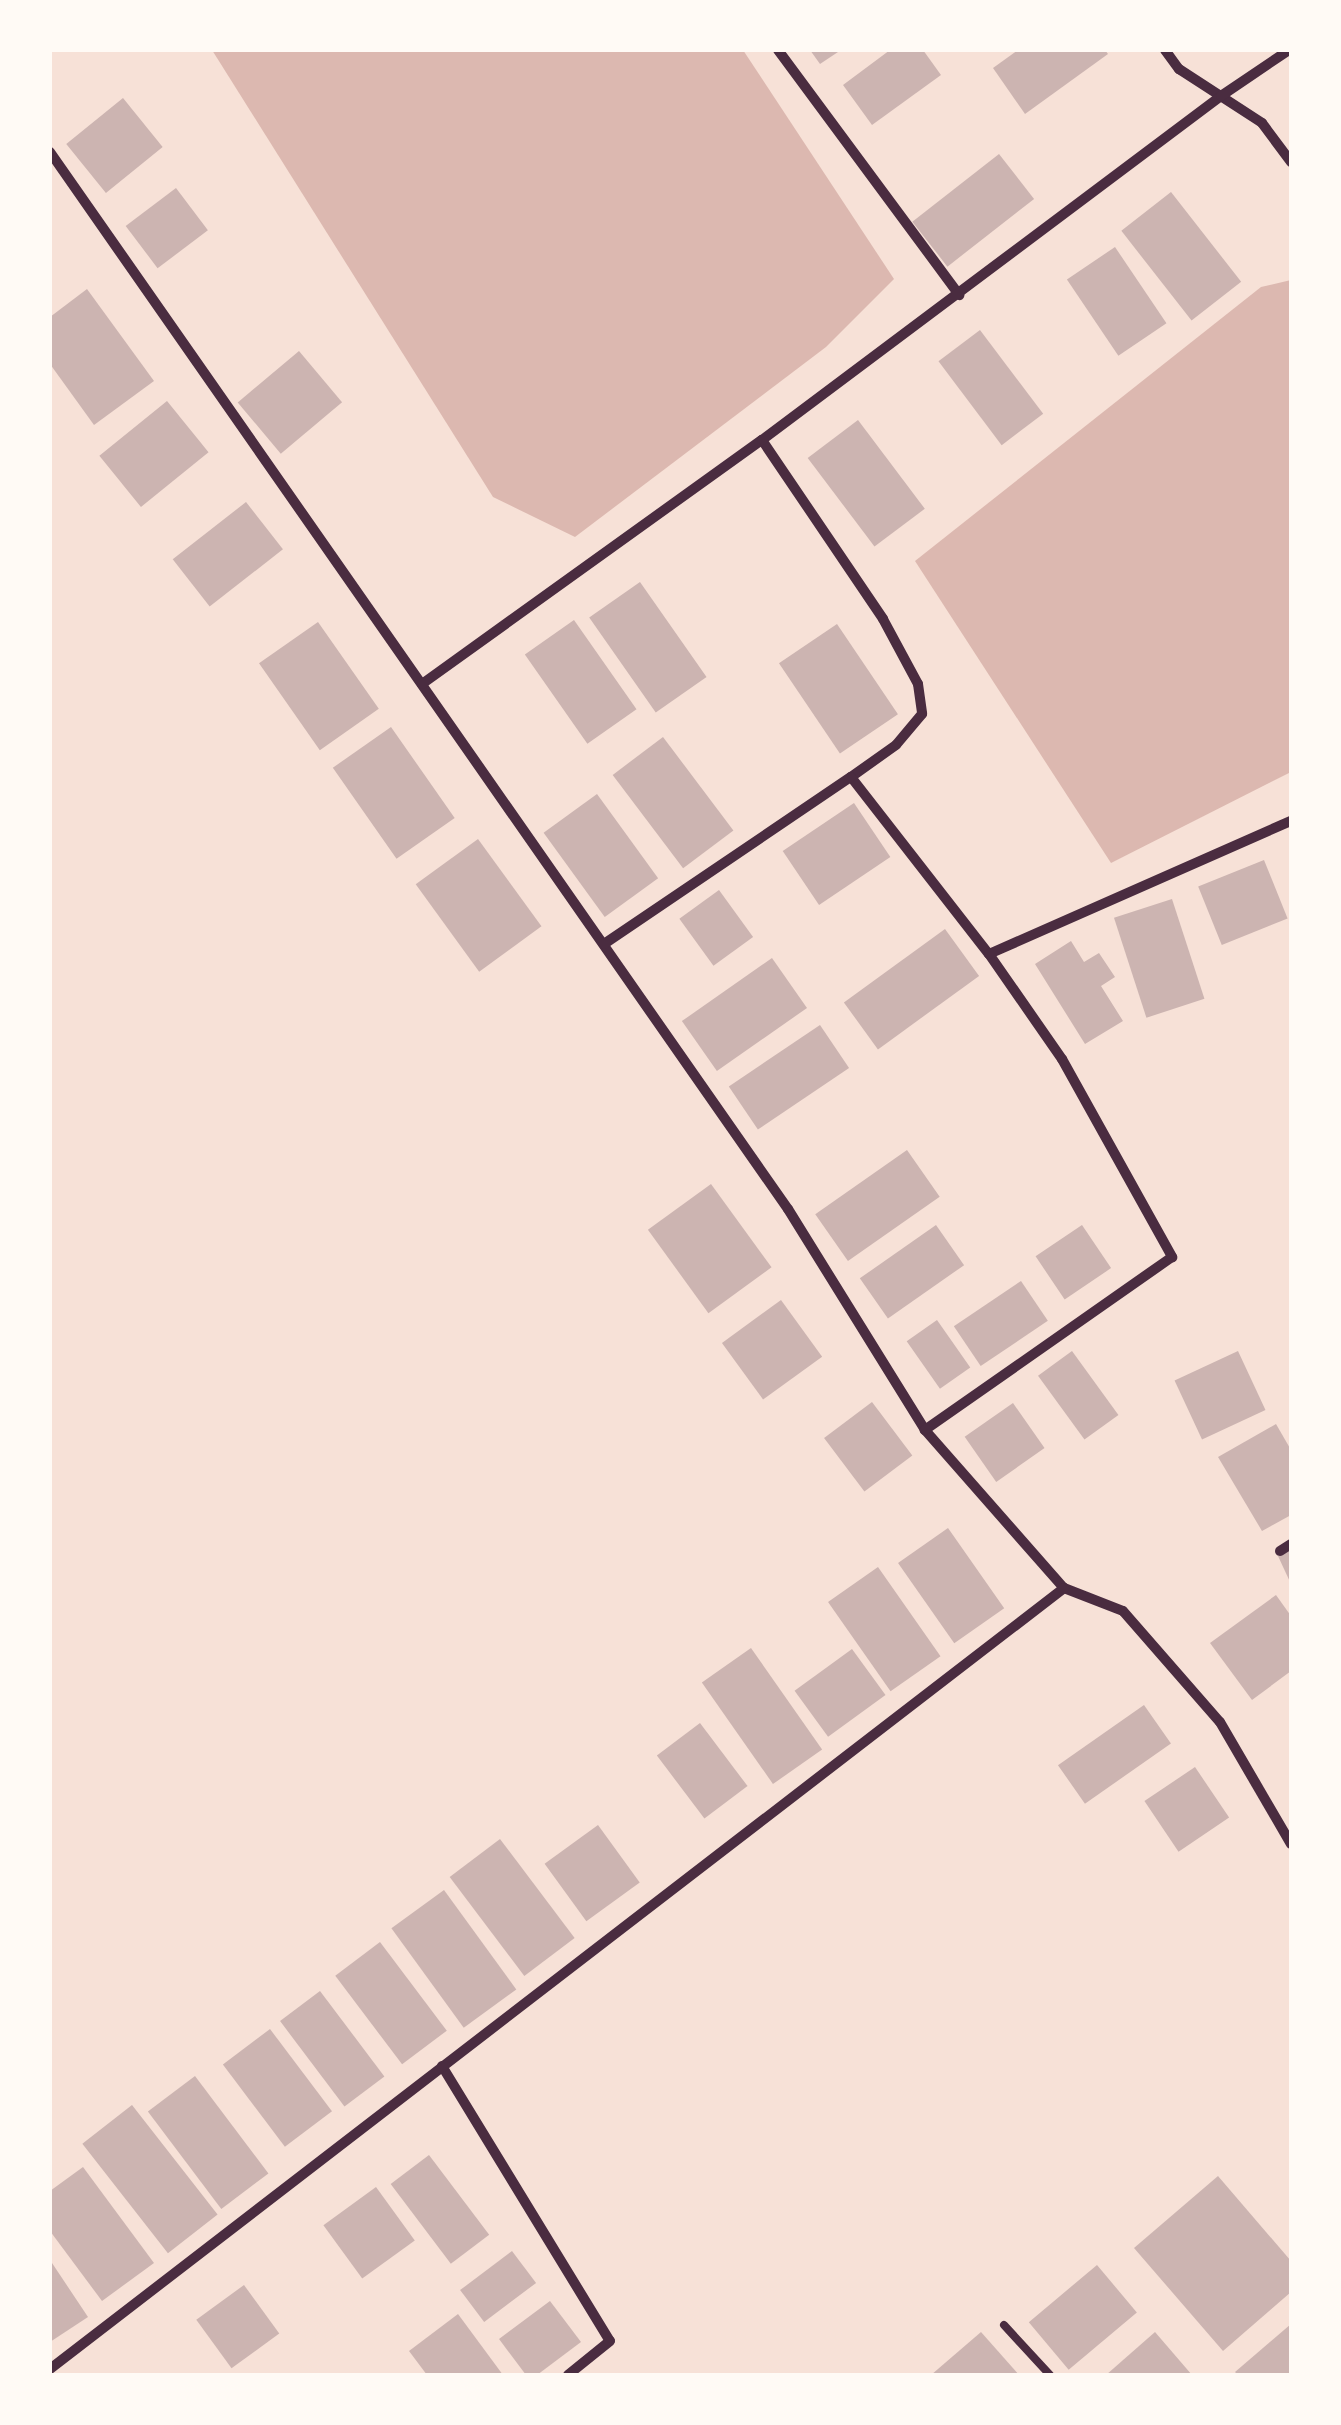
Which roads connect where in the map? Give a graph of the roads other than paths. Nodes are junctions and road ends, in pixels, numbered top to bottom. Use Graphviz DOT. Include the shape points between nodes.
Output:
graph roads {
  1 [pos="778,50"];
  2 [pos="1166,50"];
  3 [pos="1289,50"];
  4 [pos="1221,96"];
  5 [pos="50,152"];
  6 [pos="1291,162"];
  7 [pos="959,296"];
  8 [pos="762,440"];
  9 [pos="422,684"];
  10 [pos="851,777"];
  11 [pos="1291,822"];
  12 [pos="604,944"];
  13 [pos="989,954"];
  14 [pos="926,1430"];
  15 [pos="1291,1544"];
  16 [pos="1280,1552"];
  17 [pos="1064,1588"];
  18 [pos="1291,1844"];
  19 [pos="442,2066"];
  20 [pos="1004,2324"];
  21 [pos="50,2368"];
  22 [pos="568,2375"];
  23 [pos="1050,2375"];
  1 -- 7 [label="street"];
  2 -- 4 [label="street" via="1179,69"];
  3 -- 4 [label="street"];
  4 -- 6 [label="street" via="1262,123"];
  4 -- 7 [label="street"];
  5 -- 9 [label="street"];
  7 -- 8 [label="street"];
  8 -- 9 [label="street"];
  8 -- 10 [label="street" via="882,618 918,684 922,714 896,745"];
  9 -- 12 [label="street"];
  10 -- 12 [label="street"];
  10 -- 13 [label="street"];
  11 -- 13 [label="street"];
  12 -- 14 [label="street" via="788,1209"];
  13 -- 14 [label="street" via="1062,1060 1172,1257"];
  14 -- 17 [label="street"];
  15 -- 16 [label="street"];
  17 -- 18 [label="street" via="1123,1612 1135,1625 1220,1722"];
  17 -- 19 [label="street"];
  19 -- 21 [label="street"];
  19 -- 22 [label="street" via="610,2340"];
  20 -- 23 [label="lane"];
}
